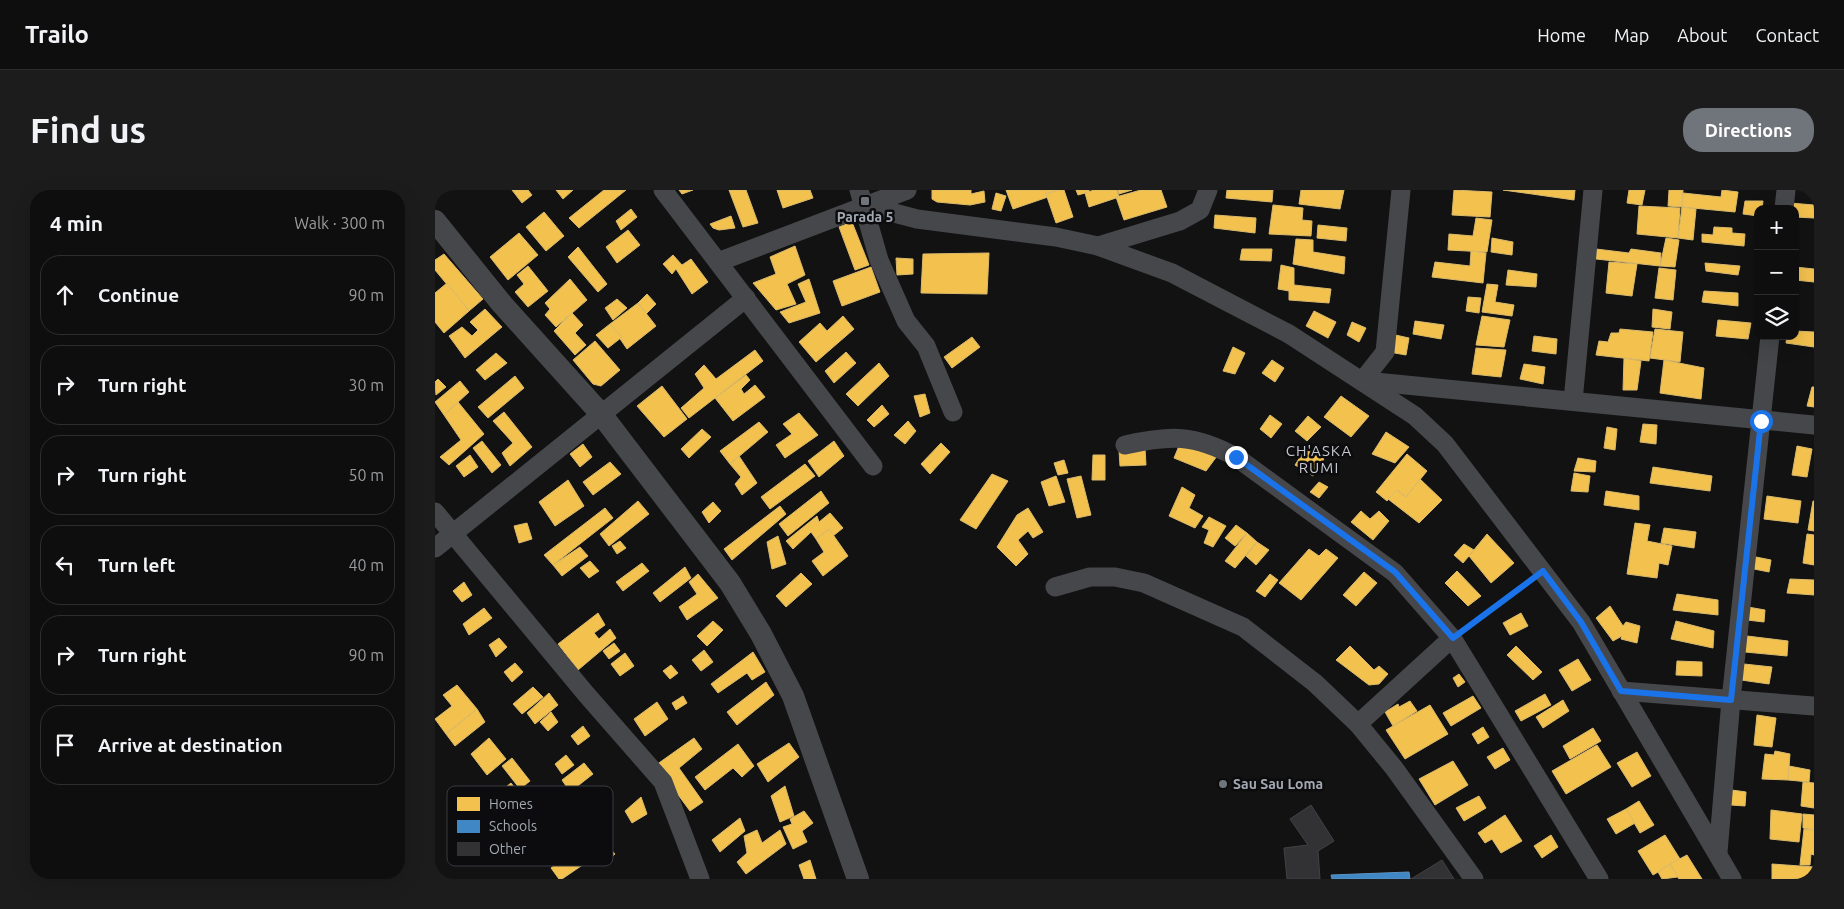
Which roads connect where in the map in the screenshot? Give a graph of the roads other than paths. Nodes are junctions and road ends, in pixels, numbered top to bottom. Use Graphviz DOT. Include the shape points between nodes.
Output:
graph roads {
  1 [pos="663,190"];
  2 [pos="907,190"];
  3 [pos="1208,190"];
  4 [pos="1401,190"];
  5 [pos="1593,190"];
  6 [pos="1786,190"];
  7 [pos="861,197"];
  8 [pos="1784,205"];
  9 [pos="435,221"];
  10 [pos="1098,246"];
  11 [pos="718,262"];
  12 [pos="746,298"];
  13 [pos="1770,340"];
  14 [pos="1363,380"];
  15 [pos="1573,401"];
  16 [pos="953,412"];
  17 [pos="601,414"];
  18 [pos="1761,421"];
  19 [pos="1814,425"];
  20 [pos="1125,445"];
  21 [pos="873,466"];
  22 [pos="435,512"];
  23 [pos="454,533"];
  24 [pos="435,548"];
  25 [pos="1055,587"];
  26 [pos="1453,638"];
  27 [pos="1621,691"];
  28 [pos="1731,700"];
  29 [pos="1814,706"];
  30 [pos="1358,724"];
  31 [pos="1718,852"];
  32 [pos="700,879"];
  33 [pos="858,879"];
  34 [pos="1474,879"];
  35 [pos="1599,879"];
  36 [pos="1732,879"];
  1 -- 11 [label="street"];
  2 -- 7 [label="street"];
  3 -- 10 [label="street" via="1200,210 1180,222"];
  4 -- 14 [label="street" via="1385,352"];
  5 -- 15 [label="street"];
  6 -- 8 [label="street"];
  7 -- 10 [label="street" via="917,219 1056,237"];
  7 -- 11 [label="street"];
  7 -- 16 [label="street" via="879,260 906,321 926,346"];
  9 -- 17 [label="street" via="503,304"];
  10 -- 14 [label="street" via="1172,273 1289,334"];
  11 -- 12 [label="street"];
  12 -- 17 [label="street"];
  12 -- 21 [label="street"];
  13 -- 18 [label="street"];
  14 -- 15 [label="street"];
  14 -- 27 [label="street" via="1415,416 1445,444 1581,622"];
  15 -- 18 [label="street"];
  17 -- 23 [label="street"];
  17 -- 33 [label="street" via="730,583 761,634 793,696"];
  18 -- 19 [label="street"];
  18 -- 28 [label="street"];
  20 -- 26 [label="street" via="1159,438 1185,438 1213,444 1236,457 1395,572"];
  22 -- 23 [label="street"];
  23 -- 24 [label="street"];
  23 -- 32 [label="street" via="663,782"];
  25 -- 30 [label="street" via="1090,577 1115,577 1144,583 1234,623 1315,683"];
  26 -- 30 [label="street"];
  26 -- 35 [label="street"];
  27 -- 28 [label="street"];
  27 -- 31 [label="street"];
  28 -- 29 [label="street"];
  28 -- 31 [label="street"];
  30 -- 34 [label="street"];
  31 -- 36 [label="street"];
}
